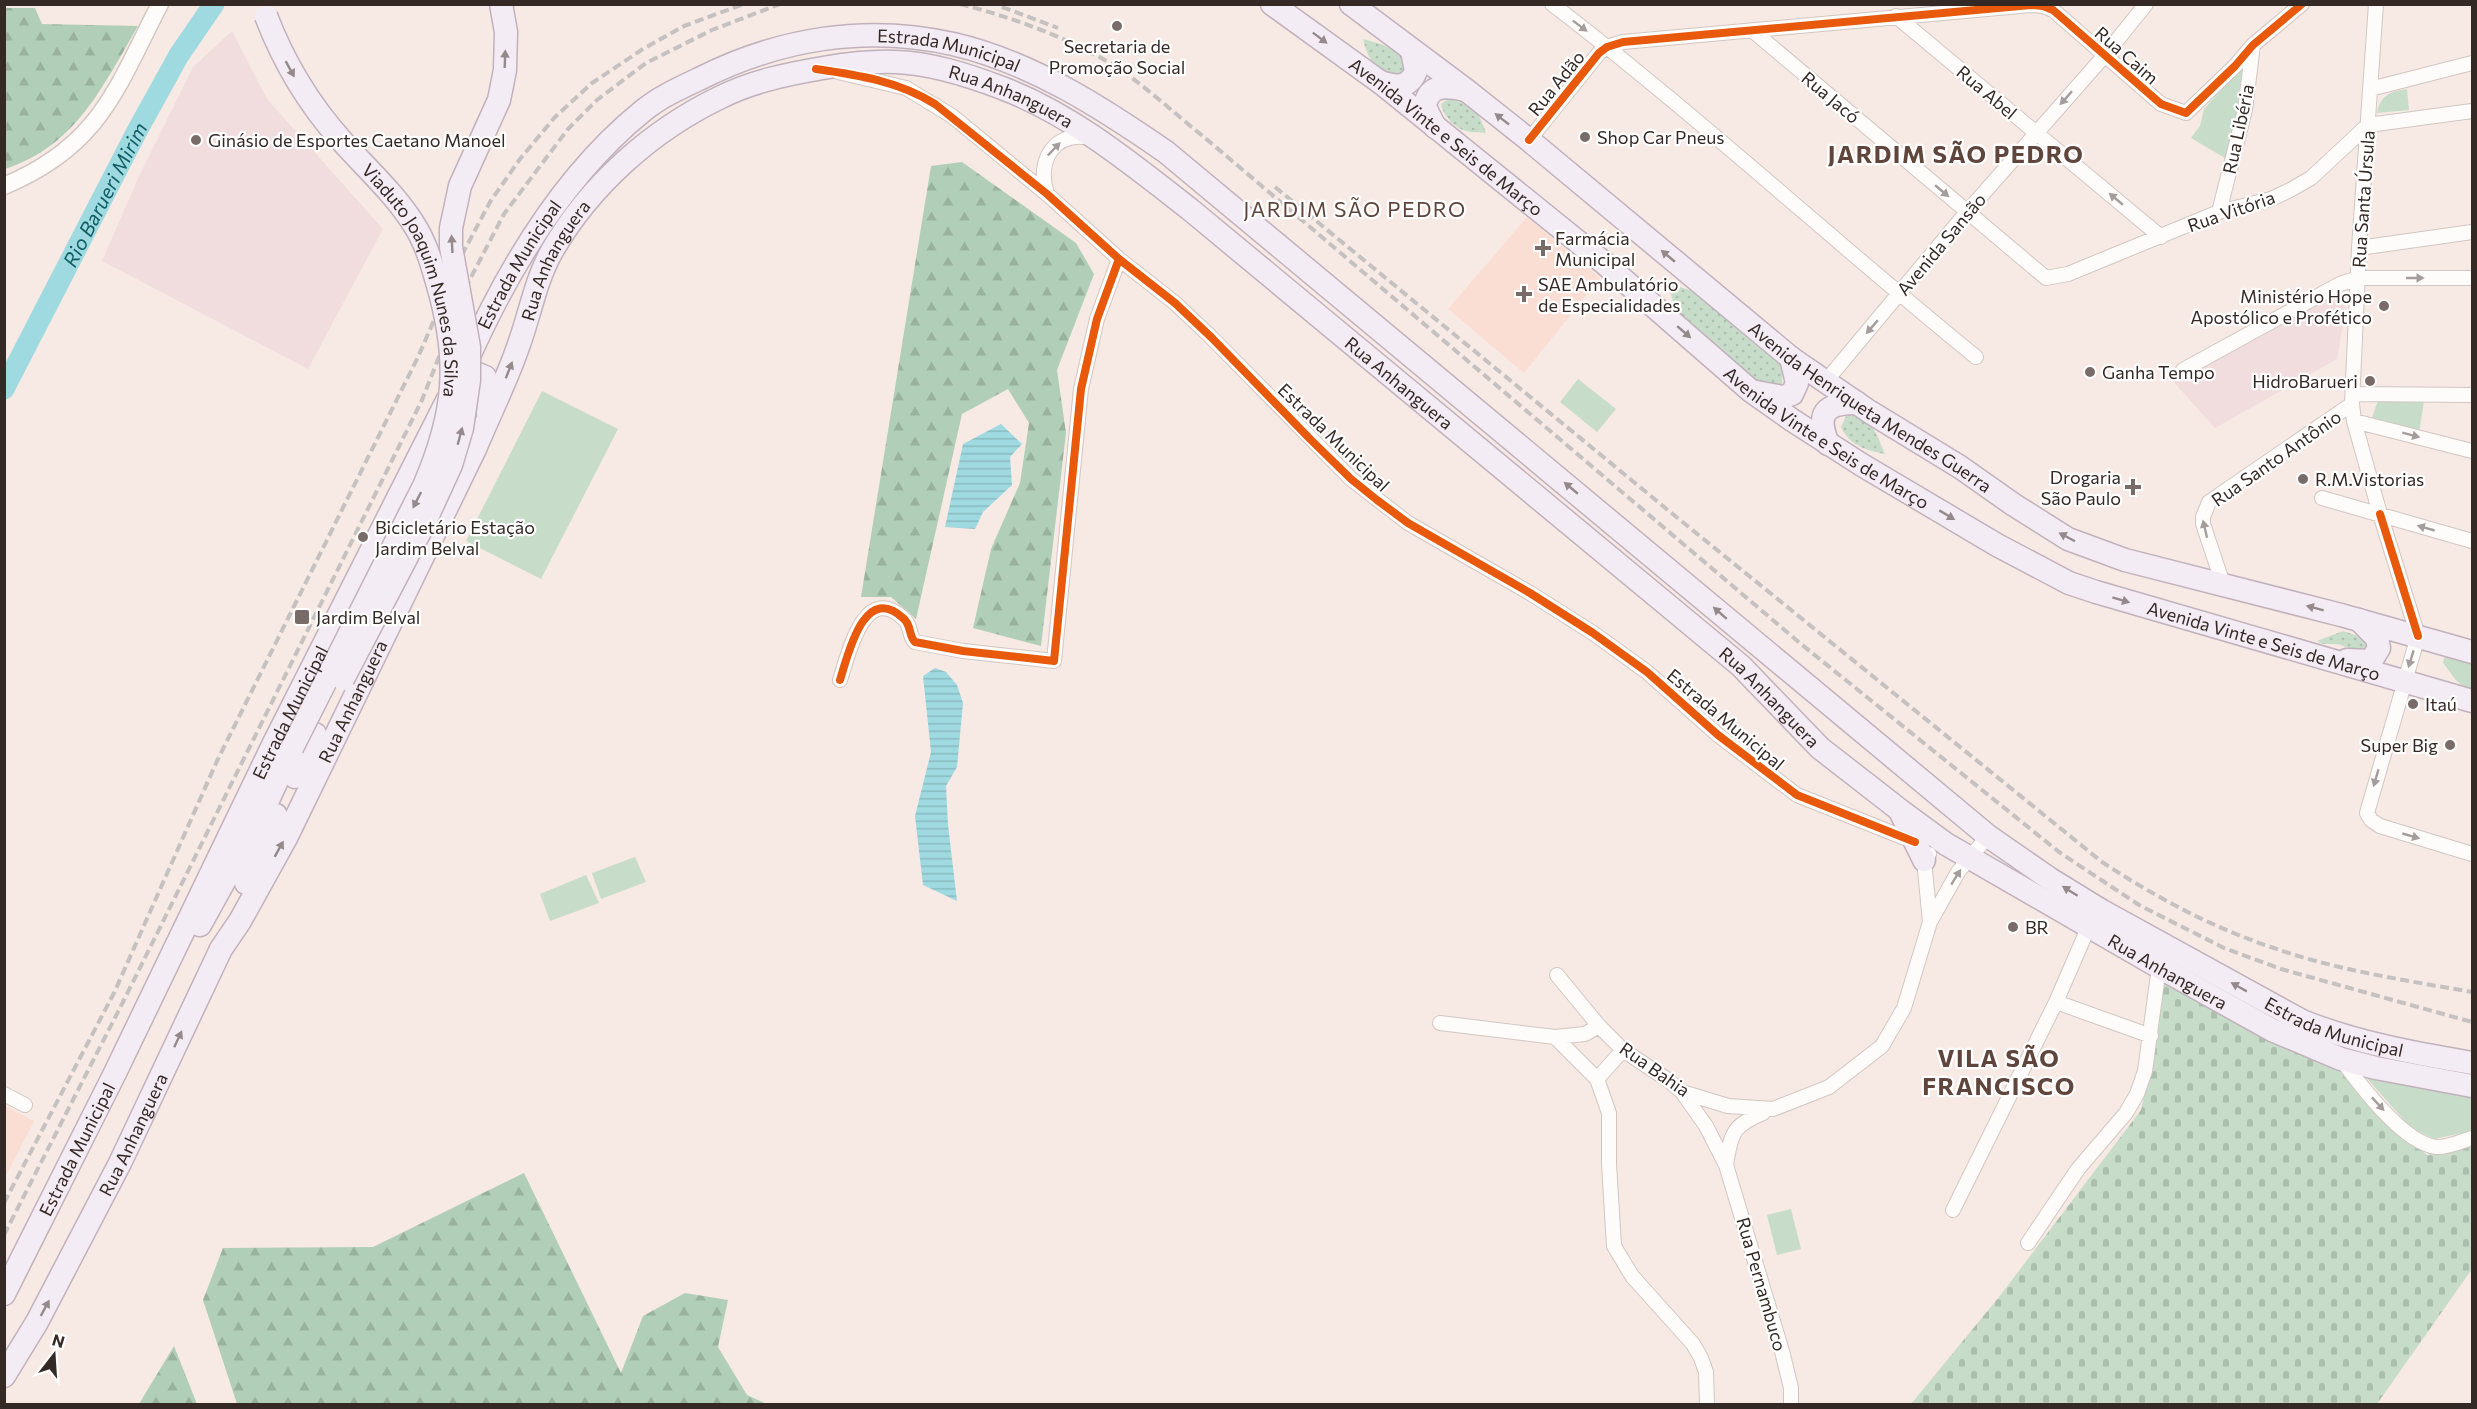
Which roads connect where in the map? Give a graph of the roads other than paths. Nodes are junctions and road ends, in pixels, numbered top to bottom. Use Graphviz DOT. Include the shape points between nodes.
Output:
graph roads {
  1 [pos="160,4"];
  2 [pos="501,4"];
  3 [pos="1272,4"];
  4 [pos="1350,4"];
  5 [pos="1552,4"];
  6 [pos="2146,4"];
  7 [pos="2302,4"];
  8 [pos="2376,4"];
  9 [pos="264,10"];
  10 [pos="1896,16"];
  11 [pos="1754,32"];
  12 [pos="2253,45"];
  13 [pos="1607,47"];
  14 [pos="1412,51"];
  15 [pos="2105,55"];
  16 [pos="2472,63"];
  17 [pos="816,69"];
  18 [pos="1380,82"];
  19 [pos="2370,89"];
  20 [pos="1466,90"];
  21 [pos="2472,111"];
  22 [pos="2368,125"];
  23 [pos="1436,128"];
  24 [pos="2036,133"];
  25 [pos="1099,140"];
  26 [pos="1529,140"];
  27 [pos="4,186"];
  28 [pos="1047,194"];
  29 [pos="1967,212"];
  30 [pos="2219,212"];
  31 [pos="2472,232"];
  32 [pos="2161,237"];
  33 [pos="2360,248"];
  34 [pos="1119,259"];
  35 [pos="2046,278"];
  36 [pos="2358,278"];
  37 [pos="2472,278"];
  38 [pos="1899,295"];
  39 [pos="1976,357"];
  40 [pos="1791,358"];
  41 [pos="2183,370"];
  42 [pos="458,379"];
  43 [pos="1826,381"];
  44 [pos="1751,391"];
  45 [pos="2472,395"];
  46 [pos="2353,399"];
  47 [pos="1857,403"];
  48 [pos="2354,421"];
  49 [pos="486,424"];
  50 [pos="1828,444"];
  51 [pos="2472,451"];
  52 [pos="2322,498"];
  53 [pos="2380,514"];
  54 [pos="2472,541"];
  55 [pos="2223,584"];
  56 [pos="2359,620"];
  57 [pos="2418,636"];
  58 [pos="1754,641"];
  59 [pos="2472,652"];
  60 [pos="2325,659"];
  61 [pos="840,680"];
  62 [pos="2404,682"];
  63 [pos="2472,701"];
  64 [pos="1872,751"];
  65 [pos="1852,775"];
  66 [pos="1929,788"];
  67 [pos="1900,811"];
  68 [pos="1983,832"];
  69 [pos="1942,841"];
  70 [pos="1919,851"];
  71 [pos="2472,854"];
  72 [pos="1972,857"];
  73 [pos="1930,922"];
  74 [pos="2089,926"];
  75 [pos="221,949"];
  76 [pos="2159,967"];
  77 [pos="1557,975"];
  78 [pos="2056,1002"];
  79 [pos="146,1008"];
  80 [pos="1440,1023"];
  81 [pos="1599,1026"];
  82 [pos="2151,1036"];
  83 [pos="1555,1037"];
  84 [pos="1623,1050"];
  85 [pos="2341,1059"];
  86 [pos="2472,1063"];
  87 [pos="1597,1079"];
  88 [pos="2472,1086"];
  89 [pos="1682,1092"];
  90 [pos="4,1094"];
  91 [pos="25,1105"];
  92 [pos="1773,1109"];
  93 [pos="2472,1138"];
  94 [pos="1726,1165"];
  95 [pos="1953,1210"];
  96 [pos="2028,1244"];
  97 [pos="4,1294"];
  98 [pos="4,1376"];
  99 [pos="1707,1404"];
  100 [pos="1791,1404"];
  1 -- 27 [label="street" via="108,105 92,127 53,162"];
  75 -- 2 [label="main road, Viaduto Joaquim Nunes da Silva, one-way, bridge" via="263,844 315,734 451,465 468,395 469,347 451,228 459,186 499,100 506,42"];
  3 -- 18 [label="main road, Avenida Vinte e Seis de Março, one-way"];
  4 -- 14 [label="main road, Avenida Henriqueta Mendes Guerra"];
  5 -- 13 [label="street, one-way"];
  6 -- 15 [label="street, Avenida Sansão"];
  7 -- 12 [label="street"];
  8 -- 19 [label="street, Rua Santa Úrsula"];
  9 -- 79 [label="main road, Viaduto Joaquim Nunes da Silva, one-way, bridge" via="277,46 302,91 406,213 419,234 443,302 452,349 453,385 437,456 263,811 198,930 161,991"];
  10 -- 11 [label="street, Rua Caim"];
  10 -- 15 [label="street, Rua Caim" via="2038,5 2053,10"];
  10 -- 24 [label="street, Rua Abel"];
  11 -- 13 [label="street, Rua Caim" via="1623,42"];
  11 -- 29 [label="street, Rua Jacó, one-way"];
  12 -- 15 [label="street, Rua Caim" via="2186,113 2161,104"];
  12 -- 30 [label="street, Rua Libéria" via="2245,110"];
  13 -- 26 [label="street, Rua Adão"];
  13 -- 38 [label="street"];
  14 -- 18 [label="main road" via="1416,71 1411,80 1399,87"];
  14 -- 20 [label="main road, Avenida Henriqueta Mendes Guerra"];
  15 -- 24 [label="street, Avenida Sansão, one-way"];
  16 -- 19 [label="street"];
  17 -- 25 [label="main road, Rua Anhanguera" via="888,62 950,71 1005,88"];
  17 -- 28 [label="street, Estrada Municipal" via="880,81 920,95 952,116"];
  49 -- 17 [label="main road, Rua Anhanguera, one-way" via="553,251 579,212 618,168 664,131 721,96"];
  18 -- 23 [label="main road, Avenida Vinte e Seis de Março"];
  19 -- 22 [label="street, Rua Santa Úrsula"];
  20 -- 23 [label="main road" via="1447,86 1429,94 1425,107"];
  26 -- 20 [label="main road, Avenida Henriqueta Mendes Guerra, one-way"];
  21 -- 22 [label="street"];
  22 -- 30 [label="street, Rua Vitória" via="2311,178 2271,200"];
  22 -- 33 [label="street, Rua Santa Úrsula"];
  23 -- 44 [label="main road, Avenida Vinte e Seis de Março, one-way" via="1603,262"];
  24 -- 29 [label="street, Avenida Sansão"];
  32 -- 24 [label="street, Rua Abel, one-way"];
  28 -- 25 [label="street, one-way" via="1042,171 1053,148 1071,137"];
  25 -- 65 [label="main road, Rua Anhanguera" via="1201,218 1741,666 1779,708"];
  40 -- 26 [label="main road, Avenida Henriqueta Mendes Guerra, one-way"];
  28 -- 34 [label="street, Estrada Municipal"];
  29 -- 35 [label="street, Rua Jacó"];
  29 -- 38 [label="street, Avenida Sansão"];
  30 -- 32 [label="street, Rua Vitória"];
  31 -- 33 [label="street"];
  32 -- 35 [label="street, Rua Vitória" via="2068,274"];
  33 -- 36 [label="street, Rua Santa Úrsula"];
  34 -- 61 [label="street" via="1097,319 1082,389 1054,661 915,642 909,623 885,607 860,623"];
  34 -- 70 [label="street, Estrada Municipal" via="1182,310 1343,471 1408,523 1593,633 1647,672 1718,735 1797,795"];
  36 -- 37 [label="street, one-way"];
  36 -- 41 [label="street" via="2340,284"];
  36 -- 46 [label="street, Rua Santa Úrsula"];
  38 -- 39 [label="street"];
  38 -- 43 [label="street, Avenida Sansão, one-way"];
  40 -- 43 [label="main road, Avenida Henriqueta Mendes Guerra"];
  40 -- 44 [label="main road" via="1797,383 1792,394 1783,397"];
  42 -- 49 [label="main road" via="473,372 485,376 489,396"];
  58 -- 42 [label="main road, Estrada Municipal, one-way" via="1166,152 1079,96 996,57 953,44 887,35 787,44 717,70 645,109 577,175 561,197 510,274"];
  42 -- 79 [label="main road, Estrada Municipal" via="274,742"];
  43 -- 47 [label="main road, Avenida Henriqueta Mendes Guerra"];
  44 -- 50 [label="main road, Avenida Vinte e Seis de Março"];
  45 -- 46 [label="street, Rua Santo Antônio"];
  46 -- 48 [label="street, Rua Santa Úrsula"];
  55 -- 46 [label="street, Rua Santo Antônio, one-way" via="2203,524 2209,502"];
  47 -- 50 [label="main road" via="1836,405 1824,414 1821,427"];
  55 -- 47 [label="main road, Avenida Henriqueta Mendes Guerra, one-way" via="2125,560 2068,539"];
  48 -- 51 [label="street, one-way"];
  48 -- 53 [label="street, Rua Santa Úrsula"];
  75 -- 49 [label="main road, Rua Anhanguera, one-way" via="286,838"];
  50 -- 60 [label="main road, Avenida Vinte e Seis de Março, one-way" via="1997,545 2069,583"];
  52 -- 53 [label="street"];
  54 -- 53 [label="street, one-way"];
  53 -- 57 [label="street, Rua Santa Úrsula"];
  56 -- 55 [label="main road, Avenida Henriqueta Mendes Guerra, one-way"];
  56 -- 57 [label="main road, Avenida Henriqueta Mendes Guerra"];
  56 -- 60 [label="main road" via="2379,641 2375,659"];
  57 -- 59 [label="main road, Avenida Henriqueta Mendes Guerra"];
  57 -- 62 [label="street, one-way"];
  58 -- 64 [label="main road" via="1772,666"];
  58 -- 66 [label="main road, Estrada Municipal"];
  60 -- 62 [label="main road, Avenida Vinte e Seis de Março"];
  62 -- 63 [label="main road, Avenida Vinte e Seis de Março"];
  62 -- 71 [label="street, one-way" via="2367,813 2380,826"];
  64 -- 65 [label="main road"];
  64 -- 66 [label="main road" via="1909,779"];
  65 -- 67 [label="main road, Rua Anhanguera"];
  66 -- 68 [label="main road, Estrada Municipal"];
  67 -- 69 [label="main road, Rua Anhanguera"];
  67 -- 70 [label="main road"];
  68 -- 69 [label="main road" via="1958,844"];
  68 -- 72 [label="street"];
  86 -- 68 [label="main road, Estrada Municipal, one-way" via="2366,1043 2302,1021 2102,911"];
  69 -- 70 [label="street"];
  69 -- 72 [label="main road, Rua Anhanguera"];
  70 -- 73 [label="street"];
  73 -- 72 [label="street, one-way" via="1958,872"];
  72 -- 74 [label="main road, Rua Anhanguera"];
  73 -- 92 [label="street, Rua Bahia" via="1905,1008 1882,1046 1829,1087"];
  74 -- 76 [label="main road, Rua Anhanguera"];
  74 -- 78 [label="street"];
  98 -- 75 [label="main road, Rua Anhanguera, one-way" via="38,1323 120,1163"];
  76 -- 82 [label="street"];
  76 -- 85 [label="main road, Rua Anhanguera" via="2272,1030"];
  77 -- 81 [label="street, Rua Bahia"];
  78 -- 82 [label="street"];
  78 -- 95 [label="street"];
  79 -- 97 [label="main road, Estrada Municipal"];
  80 -- 83 [label="street"];
  81 -- 83 [label="street" via="1585,1034"];
  81 -- 84 [label="street, Rua Bahia"];
  82 -- 96 [label="street" via="2145,1071 2126,1113 2078,1169"];
  83 -- 87 [label="street"];
  84 -- 87 [label="street"];
  84 -- 89 [label="street, Rua Bahia"];
  85 -- 88 [label="main road, Rua Anhanguera"];
  85 -- 93 [label="street, one-way" via="2396,1123 2417,1140 2439,1147"];
  87 -- 99 [label="street" via="1609,1113 1614,1246 1632,1276 1701,1358 1706,1372"];
  89 -- 92 [label="street, Rua Bahia" via="1728,1106"];
  89 -- 94 [label="street, Rua Pernambuco" via="1706,1126"];
  90 -- 91 [label="street"];
  92 -- 94 [label="street" via="1747,1119 1737,1128"];
  94 -- 100 [label="street, Rua Pernambuco" via="1782,1351"];
}
